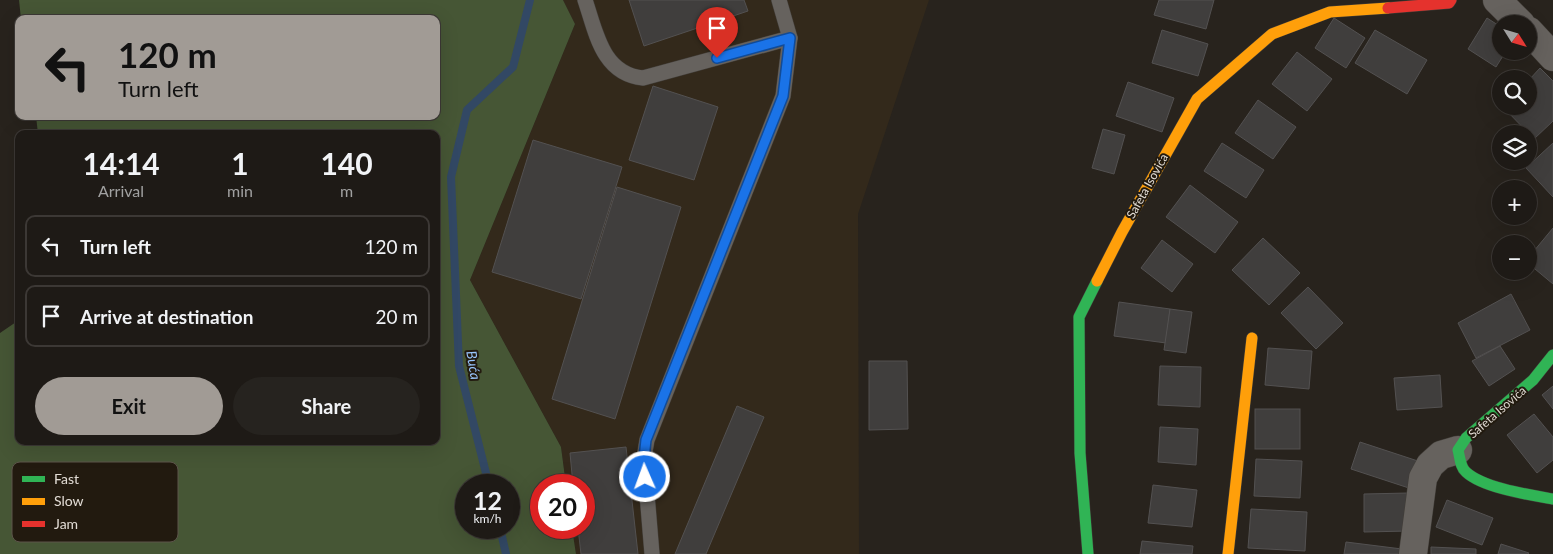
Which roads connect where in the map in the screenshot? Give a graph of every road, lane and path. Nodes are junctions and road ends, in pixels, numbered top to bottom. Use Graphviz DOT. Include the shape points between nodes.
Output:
graph roads {
  1 [pos="585,0"];
  2 [pos="779,0"];
  3 [pos="1451,0"];
  4 [pos="1497,0"];
  5 [pos="1512,15"];
  6 [pos="790,38"];
  7 [pos="1252,338"];
  8 [pos="1553,355"];
  9 [pos="1458,450"];
  10 [pos="1553,498"];
  11 [pos="652,554"];
  12 [pos="1088,554"];
  13 [pos="1228,554"];
  14 [pos="1413,554"];
  1 -- 6 [label="lane" via="609,61 631,77 643,78"];
  2 -- 6 [label="lane"];
  3 -- 12 [label="street, Safeta Isovića" via="1449,3 1330,12 1272,34 1196,99 1079,317 1080,452"];
  4 -- 5 [label="street"];
  6 -- 11 [label="lane" via="783,96 646,440 644,458"];
  7 -- 13 [label="street"];
  8 -- 9 [label="street, Safeta Isovića" via="1533,380 1466,438"];
  9 -- 10 [label="street, Safeta Isovića" via="1467,473 1517,493"];
  9 -- 14 [label="street" via="1441,454 1430,465 1424,478"];
}
